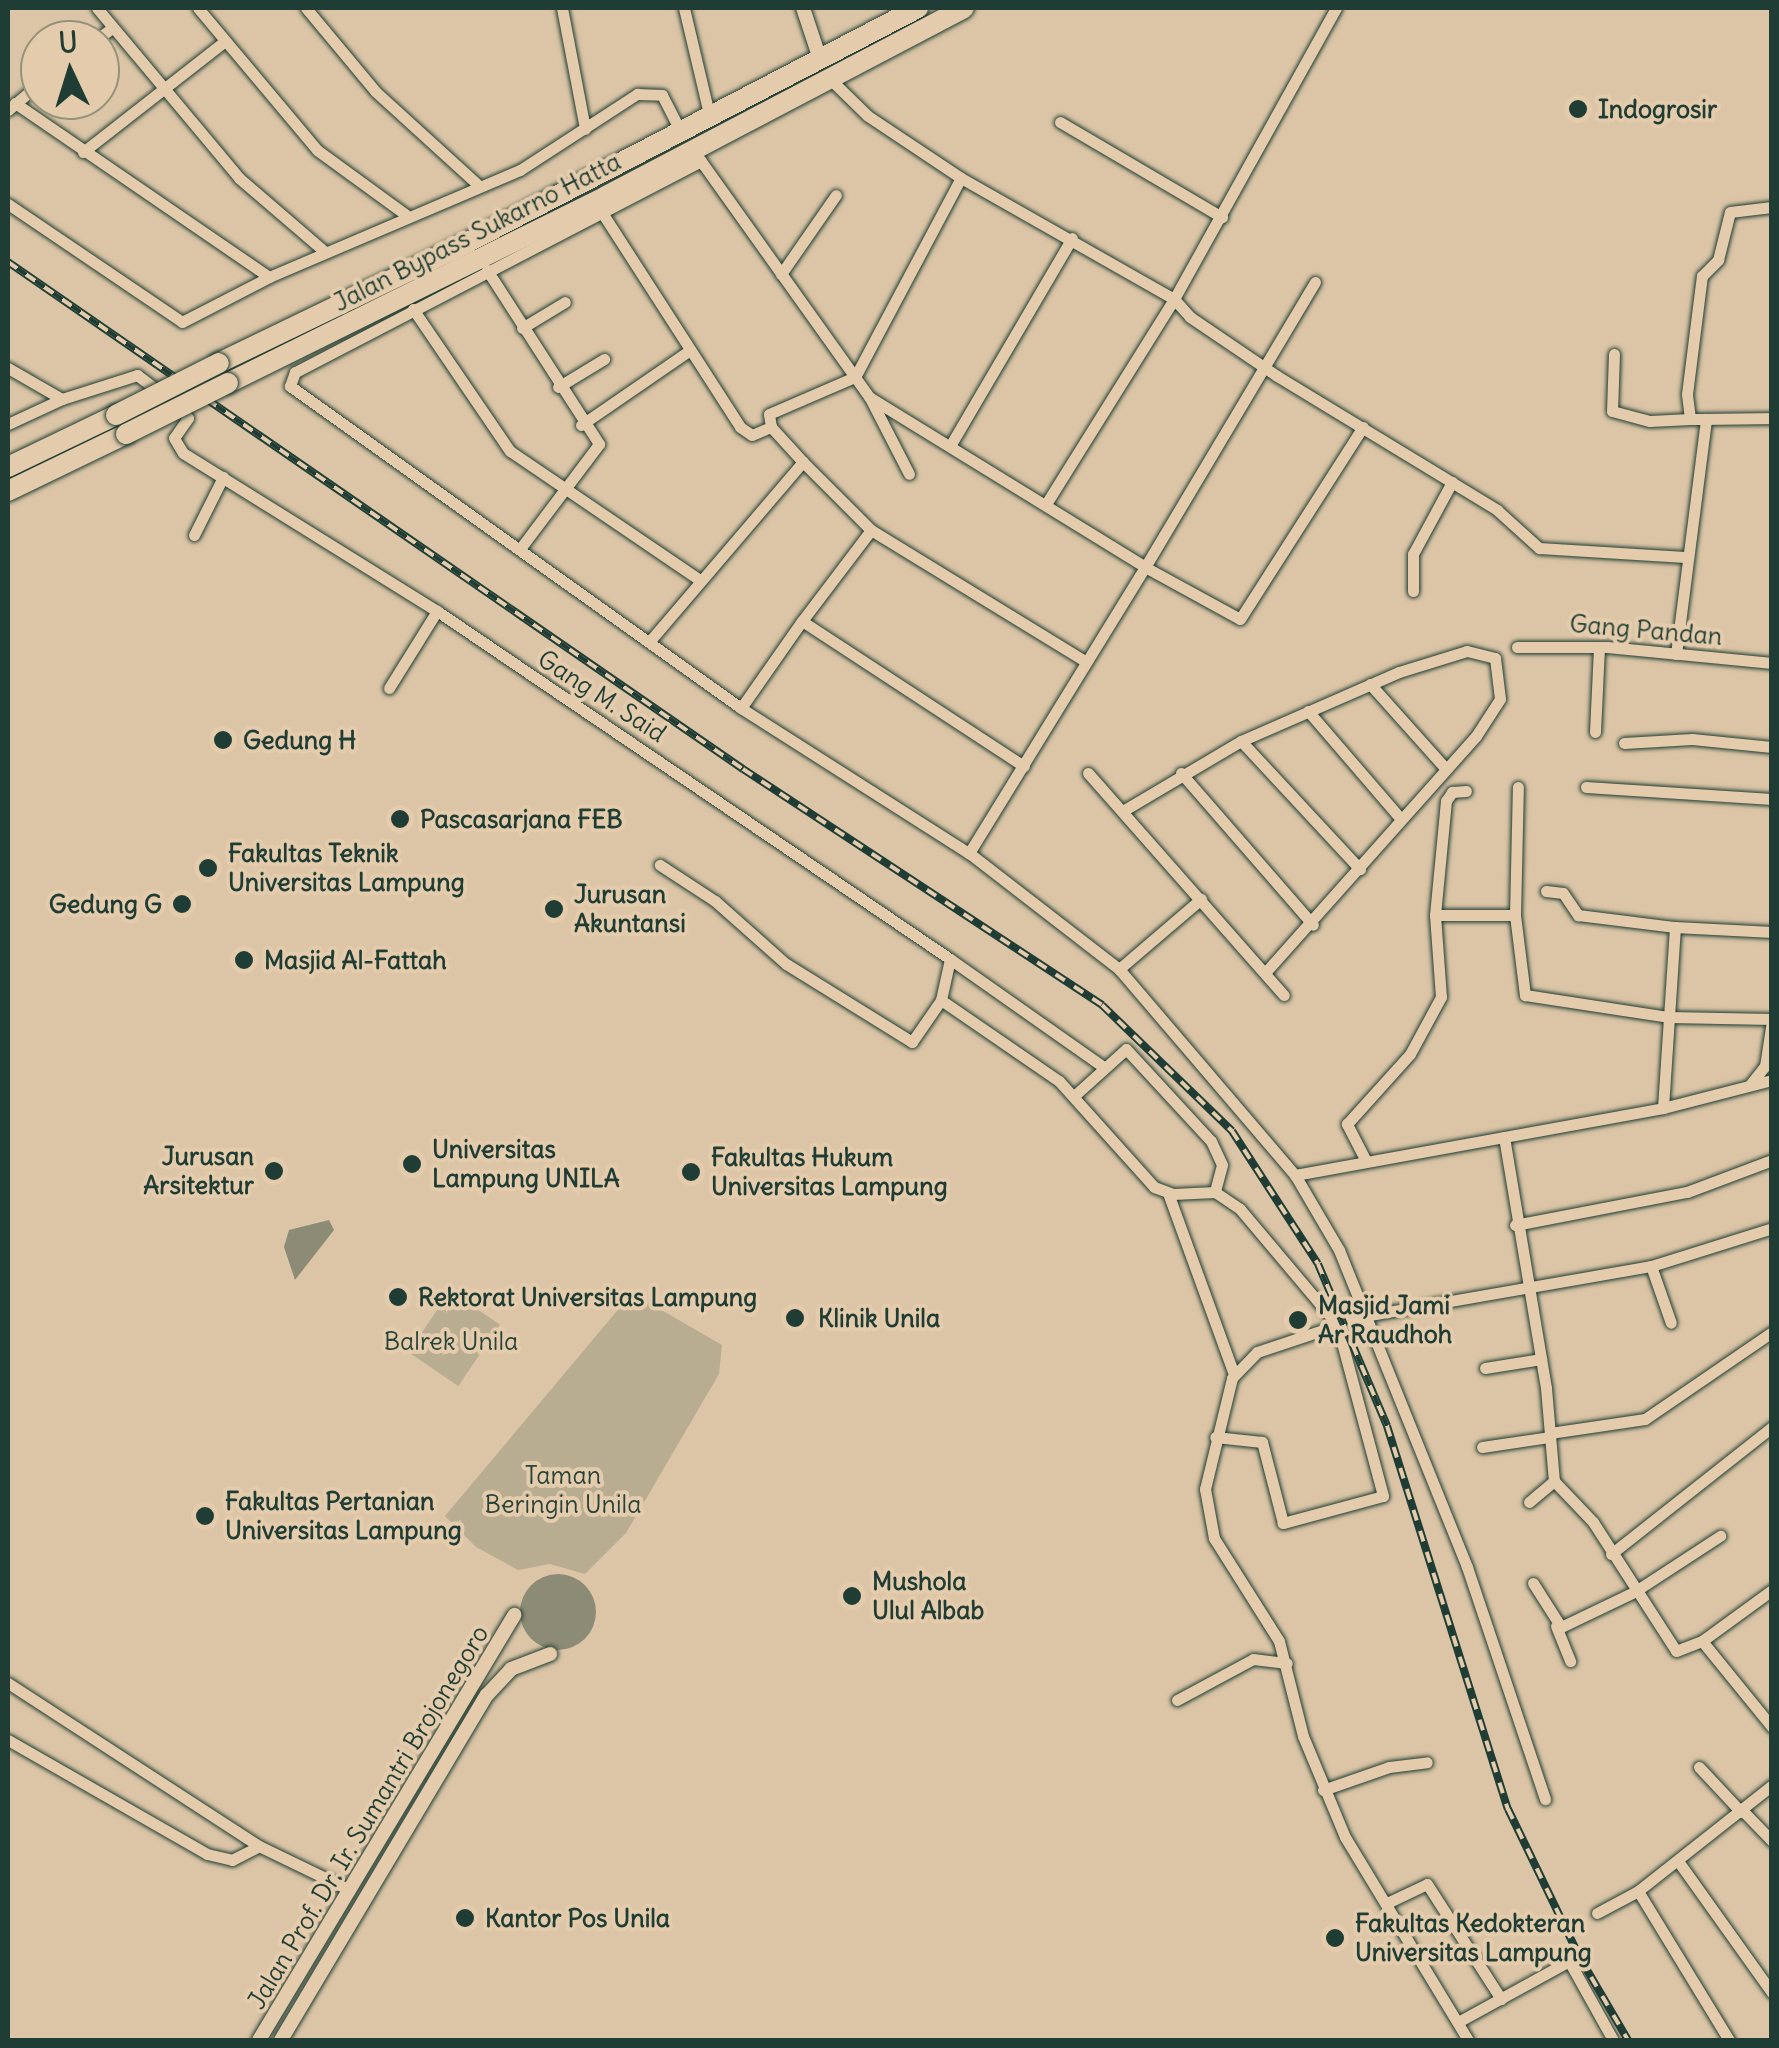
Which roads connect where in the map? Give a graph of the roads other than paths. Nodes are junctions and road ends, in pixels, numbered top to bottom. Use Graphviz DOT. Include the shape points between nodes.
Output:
graph roads {
  1 [pos="198,8"];
  2 [pos="306,8"];
  3 [pos="562,8"];
  4 [pos="684,8"];
  5 [pos="803,8"];
  6 [pos="918,8"];
  7 [pos="964,8"];
  8 [pos="1336,8"];
  9 [pos="120,36"];
  10 [pos="224,41"];
  11 [pos="819,56"];
  12 [pos="829,78"];
  13 [pos="162,88"];
  14 [pos="12,106"];
  15 [pos="709,114"];
  16 [pos="1060,122"];
  17 [pos="680,129"];
  18 [pos="585,130"];
  19 [pos="82,152"];
  20 [pos="697,154"];
  21 [pos="962,178"];
  22 [pos="477,184"];
  23 [pos="836,195"];
  24 [pos="8,204"];
  25 [pos="1772,206"];
  26 [pos="601,212"];
  27 [pos="406,215"];
  28 [pos="1222,217"];
  29 [pos="1072,238"];
  30 [pos="325,252"];
  31 [pos="487,270"];
  32 [pos="781,274"];
  33 [pos="268,277"];
  34 [pos="1315,282"];
  35 [pos="1174,299"];
  36 [pos="565,302"];
  37 [pos="413,309"];
  38 [pos="522,328"];
  39 [pos="690,350"];
  40 [pos="1614,354"];
  41 [pos="604,359"];
  42 [pos="1264,366"];
  43 [pos="8,368"];
  44 [pos="855,377"];
  45 [pos="558,387"];
  46 [pos="869,397"];
  47 [pos="62,400"];
  48 [pos="1772,418"];
  49 [pos="1690,419"];
  50 [pos="1706,419"];
  51 [pos="8,424"];
  52 [pos="121,424"];
  53 [pos="581,425"];
  54 [pos="771,427"];
  55 [pos="1362,427"];
  56 [pos="950,446"];
  57 [pos="803,462"];
  58 [pos="8,468"];
  59 [pos="909,474"];
  60 [pos="223,477"];
  61 [pos="1452,482"];
  62 [pos="8,491"];
  63 [pos="566,494"];
  64 [pos="1046,504"];
  65 [pos="870,530"];
  66 [pos="194,535"];
  67 [pos="520,549"];
  68 [pos="1684,557"];
  69 [pos="1145,567"];
  70 [pos="698,579"];
  71 [pos="1413,591"];
  72 [pos="436,611"];
  73 [pos="802,621"];
  74 [pos="649,642"];
  75 [pos="1517,647"];
  76 [pos="1599,647"];
  77 [pos="1676,654"];
  78 [pos="1086,662"];
  79 [pos="1772,663"];
  80 [pos="1370,684"];
  81 [pos="389,688"];
  82 [pos="741,708"];
  83 [pos="1308,711"];
  84 [pos="1596,732"];
  85 [pos="1241,741"];
  86 [pos="1624,744"];
  87 [pos="1772,748"];
  88 [pos="1024,766"];
  89 [pos="1446,769"];
  90 [pos="1088,773"];
  91 [pos="1180,773"];
  92 [pos="1518,787"];
  93 [pos="1586,788"];
  94 [pos="1466,791"];
  95 [pos="1772,798"];
  96 [pos="1126,809"];
  97 [pos="1401,819"];
  98 [pos="969,853"];
  99 [pos="660,866"];
  100 [pos="1360,869"];
  101 [pos="1546,890"];
  102 [pos="1201,898"];
  103 [pos="1435,915"];
  104 [pos="1515,915"];
  105 [pos="1312,925"];
  106 [pos="1675,927"];
  107 [pos="1772,932"];
  108 [pos="950,959"];
  109 [pos="1119,969"];
  110 [pos="1265,973"];
  111 [pos="1284,995"];
  112 [pos="941,1000"];
  113 [pos="1668,1017"];
  114 [pos="1772,1020"];
  115 [pos="1106,1068"];
  116 [pos="1772,1080"];
  117 [pos="1746,1088"];
  118 [pos="1074,1096"];
  119 [pos="1662,1108"];
  120 [pos="1504,1137"];
  121 [pos="1366,1160"];
  122 [pos="1772,1160"];
  123 [pos="1295,1175"];
  124 [pos="1215,1192"];
  125 [pos="1168,1193"];
  126 [pos="1515,1224"];
  127 [pos="1772,1228"];
  128 [pos="1651,1266"];
  129 [pos="1526,1286"];
  130 [pos="1365,1316"];
  131 [pos="1671,1323"];
  132 [pos="1337,1324"];
  133 [pos="1772,1332"];
  134 [pos="1541,1359"];
  135 [pos="1486,1368"];
  136 [pos="1234,1374"];
  137 [pos="1772,1428"];
  138 [pos="1550,1435"];
  139 [pos="1215,1438"];
  140 [pos="1482,1447"];
  141 [pos="1554,1481"];
  142 [pos="1528,1502"];
  143 [pos="1720,1536"];
  144 [pos="1611,1554"];
  145 [pos="1533,1583"];
  146 [pos="1772,1590"];
  147 [pos="1634,1592"];
  148 [pos="514,1615"];
  149 [pos="1556,1626"];
  150 [pos="1702,1641"];
  151 [pos="550,1654"];
  152 [pos="1570,1660"];
  153 [pos="1288,1664"];
  154 [pos="8,1683"];
  155 [pos="1177,1700"];
  156 [pos="1772,1727"];
  157 [pos="8,1740"];
  158 [pos="1427,1762"];
  159 [pos="1699,1767"];
  160 [pos="1772,1785"];
  161 [pos="1323,1790"];
  162 [pos="1545,1799"];
  163 [pos="1742,1812"];
  164 [pos="1772,1841"];
  165 [pos="259,1846"];
  166 [pos="1678,1860"];
  167 [pos="350,1890"];
  168 [pos="1638,1890"];
  169 [pos="1387,1903"];
  170 [pos="1597,1913"];
  171 [pos="1772,1994"];
  172 [pos="1500,1999"];
  173 [pos="1458,2022"];
  174 [pos="258,2040"];
  175 [pos="281,2040"];
  176 [pos="1468,2040"];
  177 [pos="1613,2040"];
  178 [pos="1729,2040"];
  1 -- 10 [label="street"];
  2 -- 22 [label="street" via="376,92"];
  3 -- 18 [label="street"];
  4 -- 15 [label="street"];
  5 -- 11 [label="street"];
  6 -- 11 [label="highway, Jalan Bypass Sukarno Hatta"];
  7 -- 12 [label="highway, Jalan Bypass Sukarno Hatta"];
  8 -- 28 [label="street"];
  9 -- 13 [label="street"];
  10 -- 13 [label="street"];
  10 -- 27 [label="street" via="317,150"];
  11 -- 15 [label="highway, Jalan Bypass Sukarno Hatta"];
  12 -- 20 [label="highway, Jalan Bypass Sukarno Hatta"];
  12 -- 21 [label="street" via="854,107"];
  13 -- 19 [label="street"];
  13 -- 30 [label="street" via="239,178"];
  14 -- 19 [label="street"];
  15 -- 17 [label="highway, Jalan Bypass Sukarno Hatta"];
  16 -- 28 [label="street"];
  17 -- 18 [label="street" via="663,96 651,91"];
  17 -- 52 [label="highway, Jalan Bypass Sukarno Hatta, bridge" via="219,363"];
  18 -- 22 [label="street" via="520,170"];
  19 -- 33 [label="street"];
  20 -- 26 [label="street"];
  20 -- 32 [label="street"];
  20 -- 52 [label="highway, Jalan Bypass Sukarno Hatta, bridge" via="228,383"];
  21 -- 29 [label="street"];
  21 -- 44 [label="street"];
  22 -- 27 [label="street"];
  23 -- 32 [label="street"];
  24 -- 33 [label="street" via="165,310 190,320"];
  25 -- 49 [label="street" via="1730,212 1718,260 1702,274 1687,394"];
  26 -- 31 [label="street"];
  26 -- 39 [label="street"];
  27 -- 30 [label="street"];
  28 -- 35 [label="street"];
  29 -- 35 [label="street"];
  29 -- 56 [label="street"];
  30 -- 33 [label="street"];
  31 -- 37 [label="street"];
  31 -- 38 [label="street"];
  32 -- 44 [label="street"];
  34 -- 42 [label="street"];
  35 -- 42 [label="street"];
  35 -- 64 [label="street"];
  36 -- 38 [label="street"];
  37 -- 63 [label="street" via="493,432"];
  37 -- 67 [label="street" via="295,372 290,386"];
  38 -- 45 [label="street"];
  39 -- 53 [label="street"];
  39 -- 54 [label="street" via="748,434"];
  40 -- 49 [label="street" via="1612,411 1650,421"];
  41 -- 45 [label="street"];
  42 -- 55 [label="street"];
  42 -- 69 [label="street"];
  43 -- 47 [label="street"];
  44 -- 46 [label="street"];
  44 -- 54 [label="street" via="769,414"];
  45 -- 53 [label="street"];
  46 -- 56 [label="street"];
  46 -- 59 [label="street"];
  47 -- 51 [label="street"];
  47 -- 60 [label="street, Gang M. Said" via="137,375 187,414 174,438 177,448"];
  48 -- 50 [label="street"];
  49 -- 50 [label="street"];
  50 -- 68 [label="street"];
  52 -- 58 [label="highway, Jalan Bypass Sukarno Hatta"];
  52 -- 62 [label="highway, Jalan Bypass Sukarno Hatta"];
  53 -- 63 [label="street" via="598,448"];
  54 -- 57 [label="street"];
  55 -- 61 [label="street"];
  55 -- 69 [label="street" via="1240,619"];
  56 -- 64 [label="street"];
  57 -- 65 [label="street"];
  57 -- 70 [label="street"];
  60 -- 66 [label="street"];
  60 -- 72 [label="street, Gang M. Said"];
  61 -- 68 [label="street" via="1539,548"];
  61 -- 71 [label="street" via="1413,554"];
  63 -- 67 [label="street"];
  63 -- 70 [label="street"];
  64 -- 69 [label="street"];
  65 -- 73 [label="street"];
  65 -- 78 [label="street"];
  67 -- 74 [label="street"];
  68 -- 77 [label="street"];
  69 -- 78 [label="street"];
  70 -- 74 [label="street"];
  72 -- 81 [label="street"];
  72 -- 108 [label="street, Gang M. Said"];
  73 -- 82 [label="street"];
  73 -- 88 [label="street"];
  74 -- 82 [label="street"];
  75 -- 76 [label="street, Gang Pandan"];
  76 -- 77 [label="street, Gang Pandan"];
  76 -- 84 [label="street"];
  77 -- 79 [label="street, Gang Pandan"];
  78 -- 88 [label="street"];
  80 -- 83 [label="street"];
  80 -- 89 [label="street"];
  80 -- 89 [label="street" via="1467,651 1495,658 1500,699"];
  82 -- 98 [label="street"];
  83 -- 85 [label="street"];
  83 -- 97 [label="street"];
  85 -- 91 [label="street"];
  85 -- 100 [label="street"];
  86 -- 87 [label="street" via="1692,740"];
  88 -- 98 [label="street"];
  89 -- 97 [label="street"];
  90 -- 96 [label="street"];
  91 -- 96 [label="street"];
  91 -- 105 [label="street"];
  92 -- 104 [label="street"];
  93 -- 95 [label="street"];
  94 -- 103 [label="street" via="1452,792 1446,801"];
  96 -- 102 [label="street"];
  97 -- 100 [label="street"];
  98 -- 109 [label="street"];
  99 -- 112 [label="street" via="715,902 786,964 912,1042"];
  100 -- 105 [label="street"];
  101 -- 106 [label="street" via="1563,894 1578,915"];
  102 -- 109 [label="street"];
  102 -- 110 [label="street"];
  103 -- 104 [label="street"];
  103 -- 121 [label="street" via="1441,997 1410,1054 1348,1124"];
  104 -- 113 [label="street" via="1525,995"];
  105 -- 110 [label="street"];
  106 -- 107 [label="street"];
  106 -- 113 [label="street"];
  108 -- 112 [label="street"];
  108 -- 115 [label="street, Gang M. Said"];
  109 -- 123 [label="street"];
  110 -- 111 [label="street"];
  112 -- 118 [label="street"];
  113 -- 114 [label="street"];
  113 -- 119 [label="street"];
  114 -- 117 [label="street" via="1765,1066"];
  115 -- 118 [label="street"];
  115 -- 124 [label="street" via="1126,1049 1173,1093 1220,1157"];
  116 -- 117 [label="street"];
  117 -- 119 [label="street"];
  118 -- 125 [label="street" via="1154,1187"];
  119 -- 120 [label="street"];
  120 -- 121 [label="street"];
  120 -- 126 [label="street"];
  121 -- 123 [label="street"];
  122 -- 126 [label="street" via="1687,1192"];
  123 -- 130 [label="street" via="1339,1250"];
  124 -- 125 [label="street"];
  124 -- 132 [label="street" via="1240,1209"];
  125 -- 136 [label="street"];
  126 -- 129 [label="street"];
  127 -- 128 [label="street"];
  128 -- 129 [label="street"];
  128 -- 131 [label="street"];
  129 -- 130 [label="street"];
  129 -- 134 [label="street"];
  130 -- 132 [label="street"];
  130 -- 162 [label="street" via="1467,1567"];
  132 -- 136 [label="street" via="1257,1352"];
  132 -- 139 [label="street" via="1361,1396 1381,1499 1283,1523 1262,1442"];
  133 -- 138 [label="street" via="1645,1419"];
  134 -- 135 [label="street"];
  134 -- 138 [label="street"];
  136 -- 139 [label="street"];
  137 -- 144 [label="street"];
  138 -- 140 [label="street"];
  138 -- 141 [label="street"];
  139 -- 153 [label="street" via="1206,1514"];
  141 -- 142 [label="street"];
  141 -- 144 [label="street"];
  143 -- 147 [label="street"];
  144 -- 147 [label="street"];
  145 -- 149 [label="street"];
  146 -- 150 [label="street"];
  147 -- 149 [label="street"];
  147 -- 150 [label="street" via="1676,1651"];
  148 -- 167 [label="street, Jalan Prof. Dr. Ir. Sumantri Brojonegoro"];
  149 -- 152 [label="street"];
  150 -- 156 [label="street"];
  151 -- 175 [label="street, Jalan Prof. Dr. Ir. Sumantri Brojonegoro" via="511,1669 487,1695"];
  153 -- 155 [label="street" via="1253,1659"];
  153 -- 161 [label="street"];
  154 -- 165 [label="street"];
  157 -- 165 [label="street" via="221,1860"];
  158 -- 161 [label="street" via="1388,1766"];
  159 -- 163 [label="street"];
  160 -- 163 [label="street"];
  161 -- 169 [label="street"];
  163 -- 164 [label="street"];
  163 -- 166 [label="street"];
  165 -- 167 [label="street"];
  166 -- 168 [label="street"];
  166 -- 171 [label="street"];
  167 -- 174 [label="street, Jalan Prof. Dr. Ir. Sumantri Brojonegoro"];
  168 -- 170 [label="street"];
  168 -- 178 [label="street"];
  169 -- 172 [label="street" via="1427,1884"];
  169 -- 173 [label="street"];
  172 -- 173 [label="street"];
  172 -- 177 [label="street" via="1569,1961"];
  173 -- 176 [label="street"];
}
